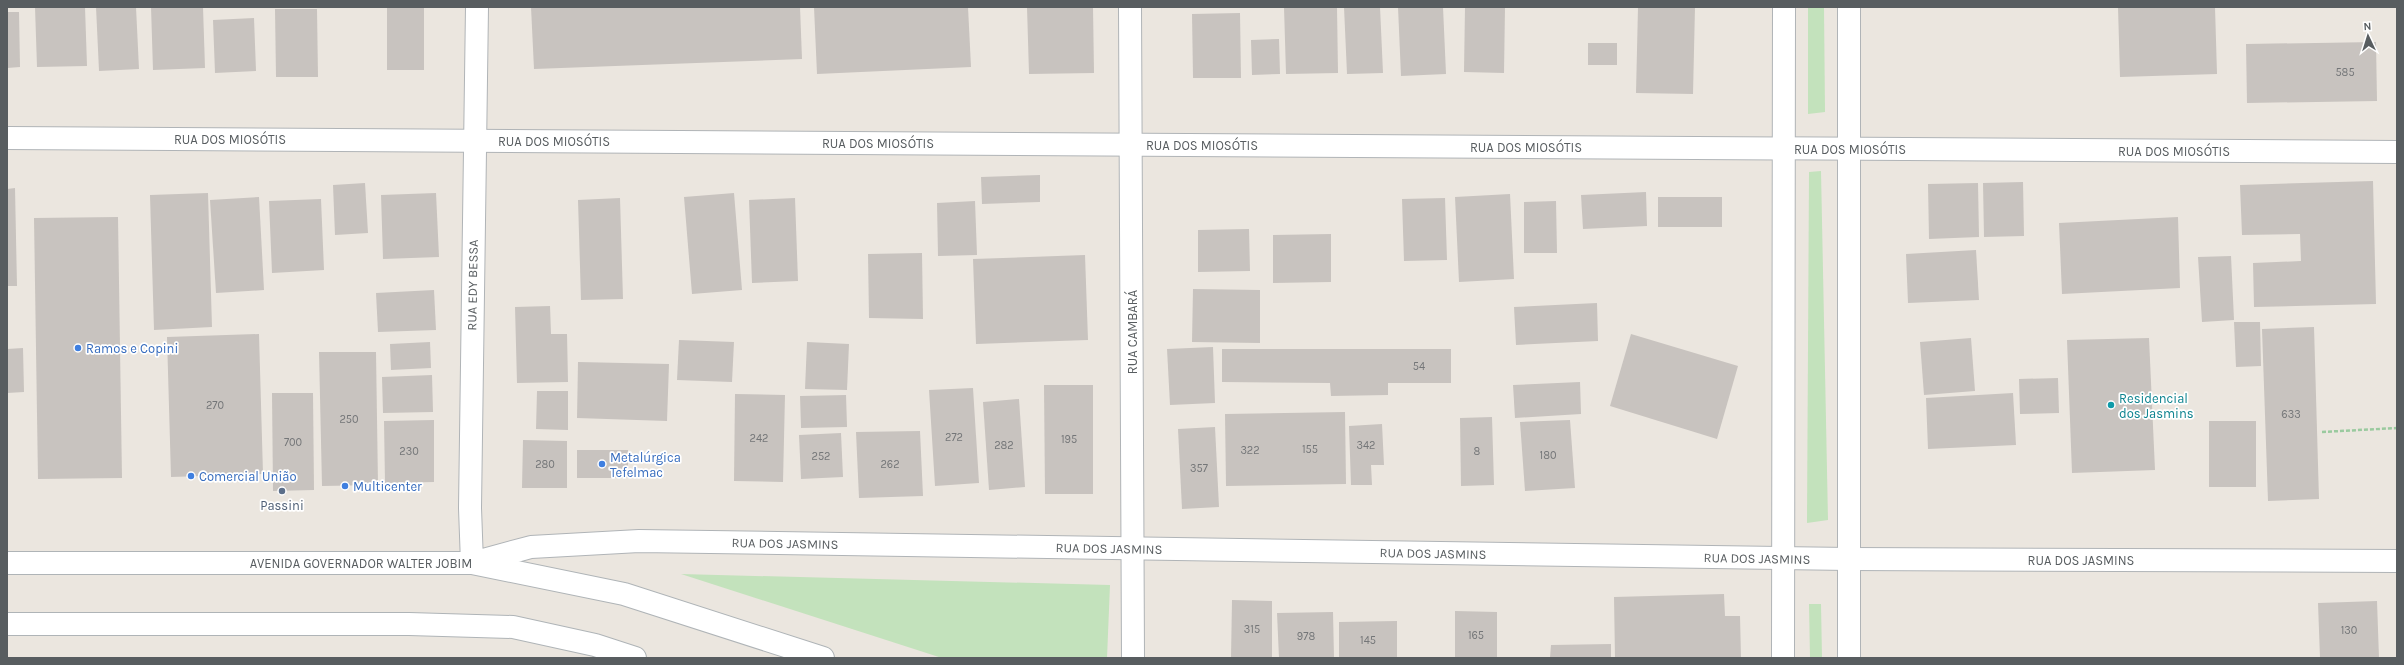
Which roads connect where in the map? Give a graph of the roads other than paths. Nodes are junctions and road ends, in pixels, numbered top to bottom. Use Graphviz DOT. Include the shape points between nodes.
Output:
graph roads {
  1 [pos="477,7"];
  2 [pos="1130,7"];
  3 [pos="1784,7"];
  4 [pos="1849,7"];
  5 [pos="7,138"];
  6 [pos="476,141"];
  7 [pos="1131,144"];
  8 [pos="1784,148"];
  9 [pos="1849,149"];
  10 [pos="2397,152"];
  11 [pos="1133,548"];
  12 [pos="1783,558"];
  13 [pos="1849,559"];
  14 [pos="2397,561"];
  15 [pos="7,562"];
  16 [pos="472,563"];
  17 [pos="7,624"];
  18 [pos="634,658"];
  19 [pos="823,658"];
  20 [pos="1133,658"];
  21 [pos="1783,658"];
  22 [pos="1849,658"];
  1 -- 6 [label="street, RUA EDY BESSA"];
  2 -- 7 [label="street, RUA CAMBARÁ"];
  3 -- 8 [label="street"];
  4 -- 9 [label="street"];
  5 -- 6 [label="street, RUA DOS MIOSÓTIS"];
  6 -- 7 [label="street, RUA DOS MIOSÓTIS"];
  6 -- 16 [label="street, RUA EDY BESSA" via="473,172 470,508"];
  7 -- 8 [label="street, RUA DOS MIOSÓTIS"];
  7 -- 11 [label="street, RUA CAMBARÁ"];
  8 -- 9 [label="street, RUA DOS MIOSÓTIS"];
  8 -- 12 [label="street"];
  9 -- 10 [label="street, RUA DOS MIOSÓTIS"];
  9 -- 13 [label="street"];
  11 -- 12 [label="street, RUA DOS JASMINS"];
  11 -- 16 [label="street, RUA DOS JASMINS" via="639,541 531,547"];
  11 -- 20 [label="street, RUA CAMBARÁ"];
  12 -- 13 [label="street, RUA DOS JASMINS"];
  12 -- 21 [label="street"];
  13 -- 14 [label="street, RUA DOS JASMINS"];
  13 -- 22 [label="street"];
  15 -- 16 [label="street, AVENIDA GOVERNADOR WALTER JOBIM"];
  16 -- 19 [label="street, AVENIDA GOVERNADOR WALTER JOBIM" via="624,594"];
  17 -- 18 [label="street" via="409,624 513,627 595,645"];
}
